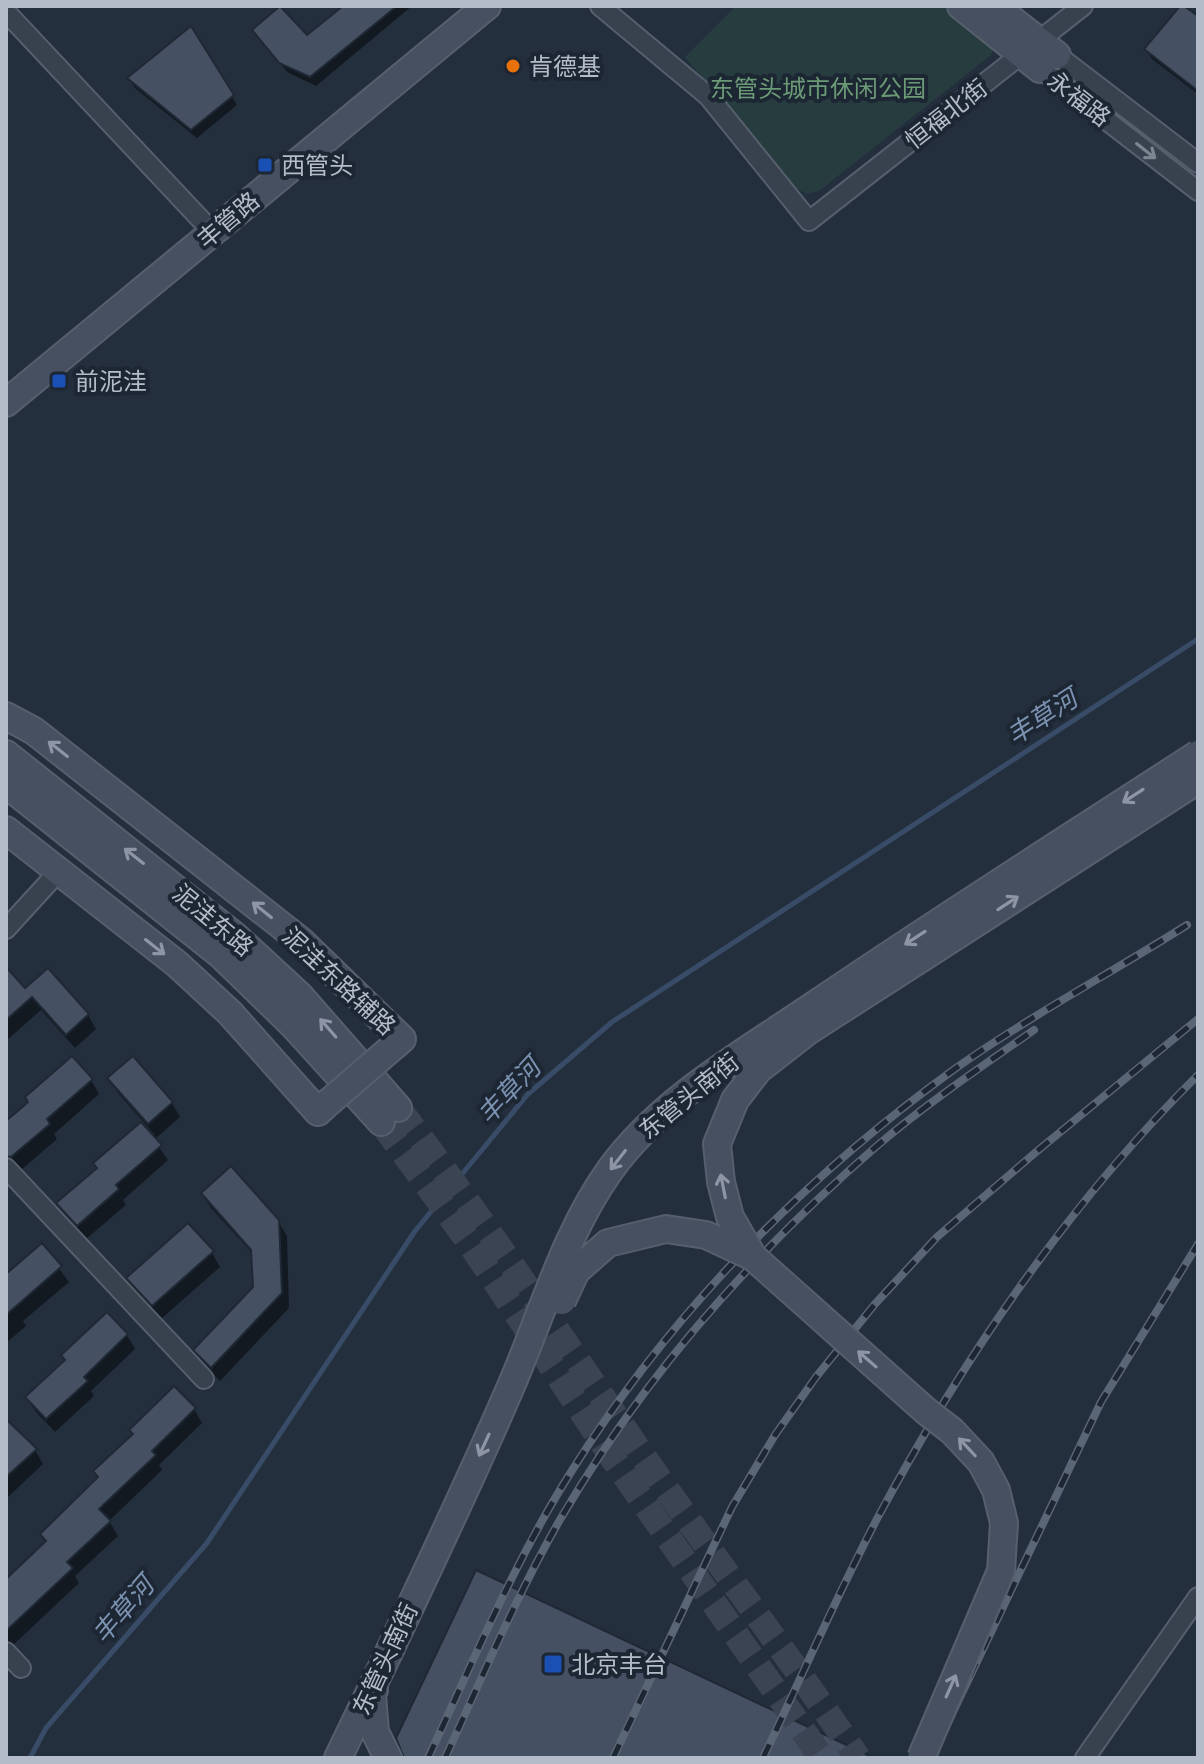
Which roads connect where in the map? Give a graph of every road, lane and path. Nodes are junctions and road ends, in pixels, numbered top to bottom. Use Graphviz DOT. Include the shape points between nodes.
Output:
graph roads {
  1 [pos="466,6"];
  2 [pos="487,6"];
  3 [pos="600,6"];
  4 [pos="961,6"];
  5 [pos="994,6"];
  6 [pos="1083,6"];
  7 [pos="6,12"];
  8 [pos="1039,55"];
  9 [pos="1198,163"];
  10 [pos="1198,191"];
  11 [pos="205,224"];
  12 [pos="6,387"];
  13 [pos="6,403"];
  14 [pos="6,716"];
  15 [pos="6,754"];
  16 [pos="1198,754"];
  17 [pos="1198,780"];
  18 [pos="6,784"];
  19 [pos="6,830"];
  20 [pos="59,871"];
  21 [pos="6,929"];
  22 [pos="6,1168"];
  23 [pos="753,1257"];
  24 [pos="204,1379"];
  25 [pos="509,1391"];
  26 [pos="1198,1597"];
  27 [pos="390,1650"];
  28 [pos="6,1652"];
  29 [pos="21,1668"];
  30 [pos="338,1758"];
  31 [pos="388,1758"];
  32 [pos="921,1758"];
  33 [pos="1085,1758"];
  1 -- 11 [label="main road, 丰管路"];
  2 -- 13 [label="main road, 丰管路"];
  3 -- 8 [label="street, 恒福北街" via="708,96 809,221"];
  4 -- 8 [label="main road, 永福路"];
  5 -- 8 [label="main road, 永福路"];
  6 -- 8 [label="street, 恒福北街"];
  7 -- 11 [label="street"];
  8 -- 9 [label="street, 永福路"];
  8 -- 10 [label="street, 永福路, one-way"];
  11 -- 12 [label="main road, 丰管路"];
  20 -- 14 [label="main road, 泥洼东路辅路, one-way, bridge" via="230,1013 318,1112 402,1039 301,941 34,731"];
  18 -- 15 [label="main road, 泥洼东路, one-way" via="221,955 390,1115 299,995 235,936"];
  16 -- 25 [label="main road, 东管头南街, one-way, bridge" via="692,1087 657,1117 609,1172 585,1212"];
  23 -- 17 [label="main road, 东管头南街, one-way, bridge" via="730,1217 717,1144 735,1100 758,1070 808,1031"];
  19 -- 20 [label="main road, 泥洼东路辅路"];
  20 -- 21 [label="street"];
  22 -- 24 [label="street"];
  23 -- 25 [label="main road, bridge" via="706,1235 666,1229 608,1243 576,1271"];
  32 -- 23 [label="main road, one-way, bridge" via="1001,1571 1004,1523 996,1490 981,1462 952,1431"];
  25 -- 27 [label="main road, 东管头南街, one-way, bridge"];
  26 -- 33 [label="street"];
  27 -- 30 [label="main road, 东管头南街"];
  27 -- 31 [label="main road" via="372,1695 375,1732"];
  28 -- 29 [label="street"];
}
